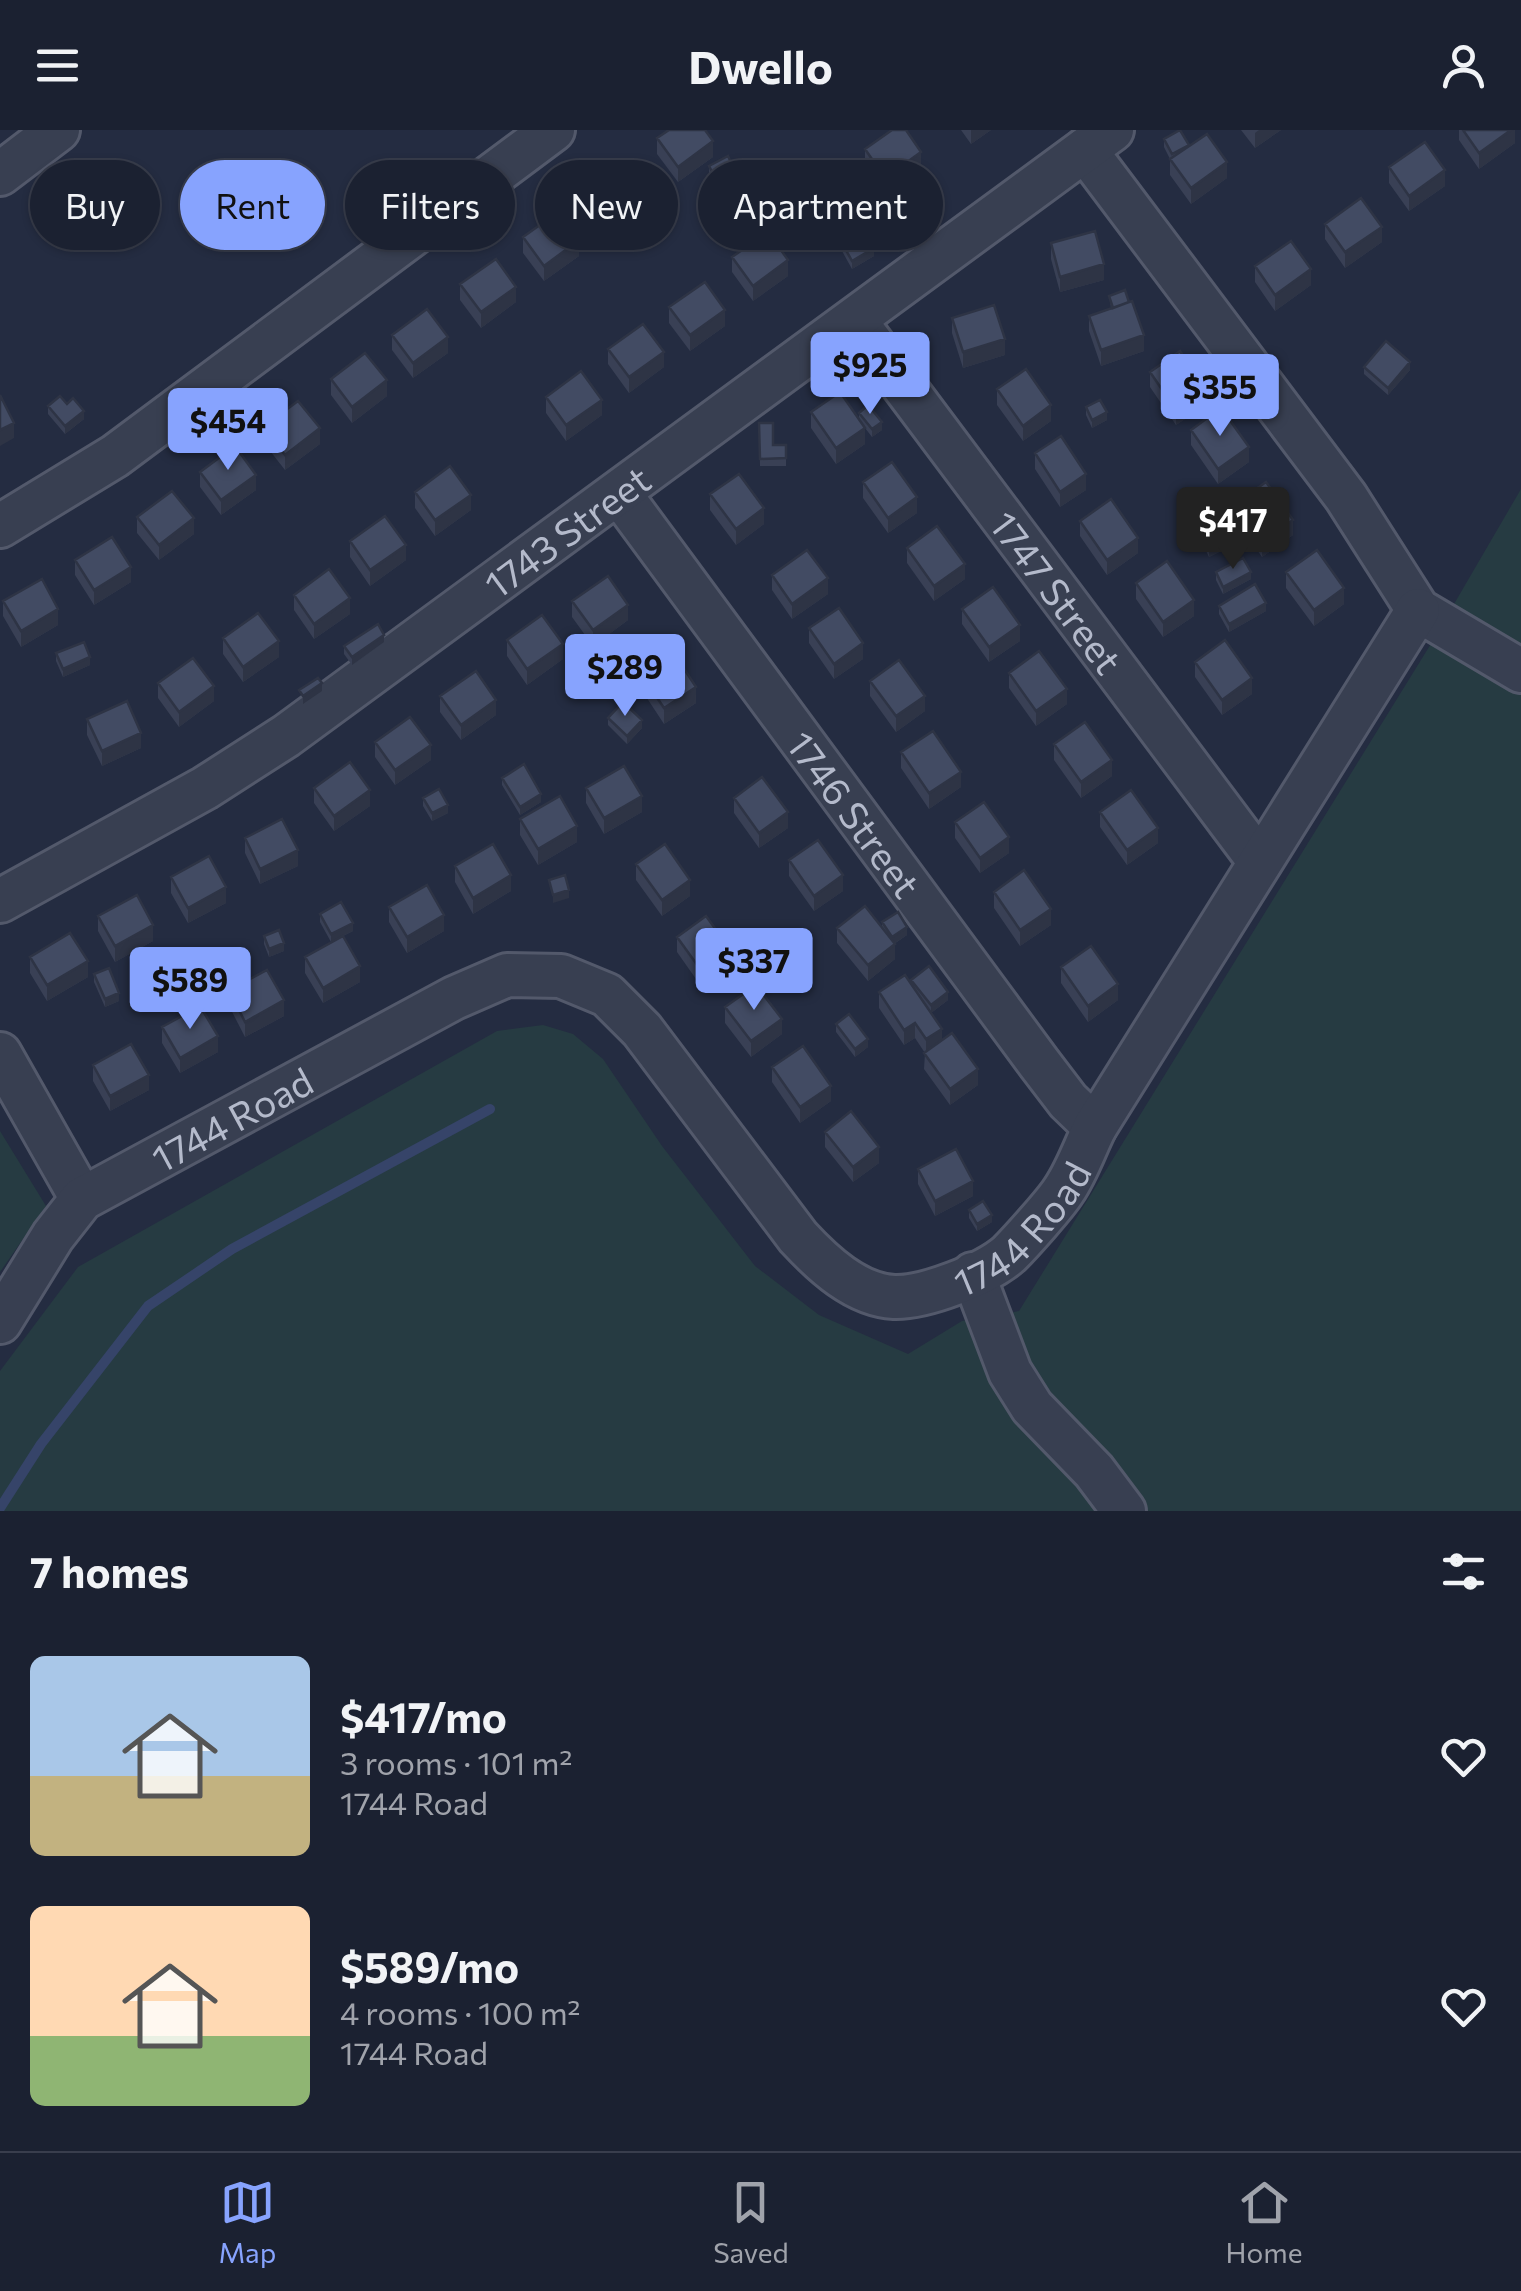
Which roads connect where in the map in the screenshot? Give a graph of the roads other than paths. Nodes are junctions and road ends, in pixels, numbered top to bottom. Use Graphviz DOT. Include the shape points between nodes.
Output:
graph roads {
  1 [pos="553,130"];
  2 [pos="49,132"];
  3 [pos="1098,140"];
  4 [pos="0,174"];
  5 [pos="854,322"];
  6 [pos="619,492"];
  7 [pos="0,526"];
  8 [pos="1418,610"];
  9 [pos="1521,671"];
  10 [pos="1260,862"];
  11 [pos="0,901"];
  12 [pos="0,1054"];
  13 [pos="1094,1127"];
  14 [pos="82,1199"];
  15 [pos="973,1274"];
  16 [pos="0,1322"];
  17 [pos="1124,1511"];
  1 -- 7 [label="street" via="114,456"];
  2 -- 4 [label="street"];
  3 -- 5 [label="street, 1743 Street"];
  3 -- 8 [label="street"];
  5 -- 6 [label="street, 1743 Street"];
  5 -- 10 [label="street, 1747 Street"];
  6 -- 11 [label="street, 1743 Street" via="286,736"];
  6 -- 13 [label="street, 1746 Street" via="1039,1063"];
  8 -- 9 [label="street"];
  8 -- 10 [label="street, 1744 Road"];
  10 -- 13 [label="street, 1744 Road"];
  12 -- 14 [label="street"];
  13 -- 15 [label="street, 1744 Road" via="1064,1190 1008,1255"];
  14 -- 15 [label="street, 1744 Road" via="454,998 508,976 561,976 607,995 642,1030 798,1238 850,1283 894,1297"];
  14 -- 16 [label="street, 1744 Road"];
  15 -- 17 [label="street" via="1010,1372 1032,1407"];
}
